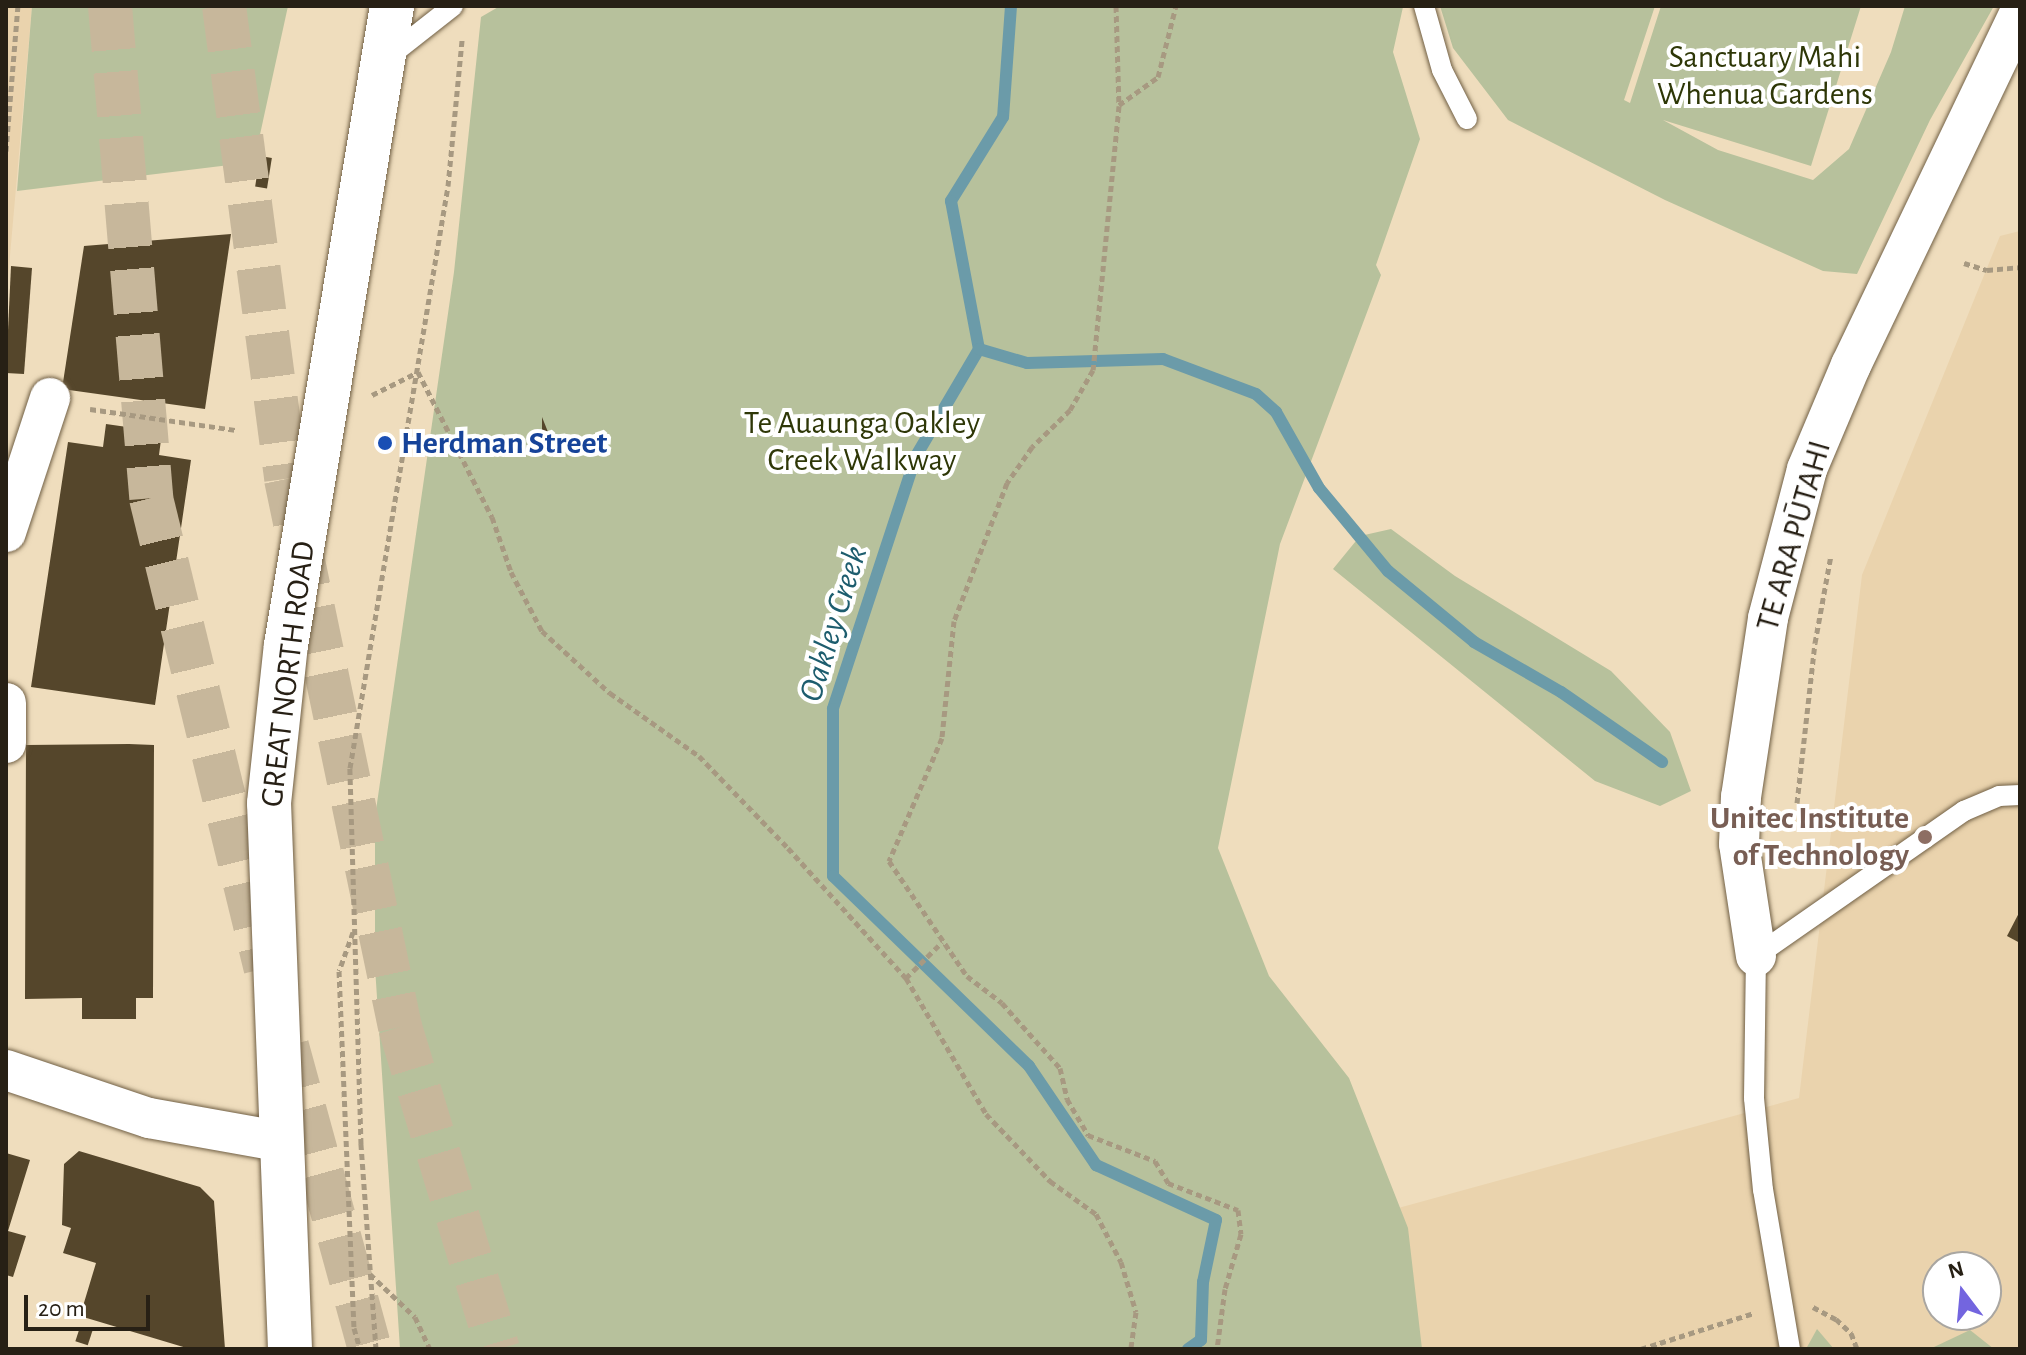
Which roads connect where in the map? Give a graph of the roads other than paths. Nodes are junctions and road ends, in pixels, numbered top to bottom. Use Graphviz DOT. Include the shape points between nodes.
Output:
graph roads {
  1 [pos="392,6"];
  2 [pos="453,6"];
  3 [pos="1424,6"];
  4 [pos="2020,13"];
  5 [pos="382,61"];
  6 [pos="1467,119"];
  7 [pos="50,398"];
  8 [pos="6,532"];
  9 [pos="6,703"];
  10 [pos="6,743"];
  11 [pos="2020,795"];
  12 [pos="1756,956"];
  13 [pos="6,1070"];
  14 [pos="278,1141"];
  15 [pos="290,1349"];
  16 [pos="1790,1349"];
  1 -- 5 [label="main road, GREAT NORTH ROAD"];
  2 -- 5 [label="lane"];
  3 -- 6 [label="lane" via="1442,70"];
  4 -- 12 [label="street, TE ARA PŪTAHI" via="1807,469 1768,618 1741,797 1739,844"];
  5 -- 14 [label="main road, GREAT NORTH ROAD" via="277,704 267,867"];
  7 -- 8 [label="street"];
  9 -- 10 [label="street"];
  11 -- 12 [label="lane" via="1999,796 1964,811"];
  12 -- 16 [label="lane" via="1754,1098 1763,1190"];
  13 -- 14 [label="street" via="149,1118"];
  14 -- 15 [label="main road, GREAT NORTH ROAD"];
}
